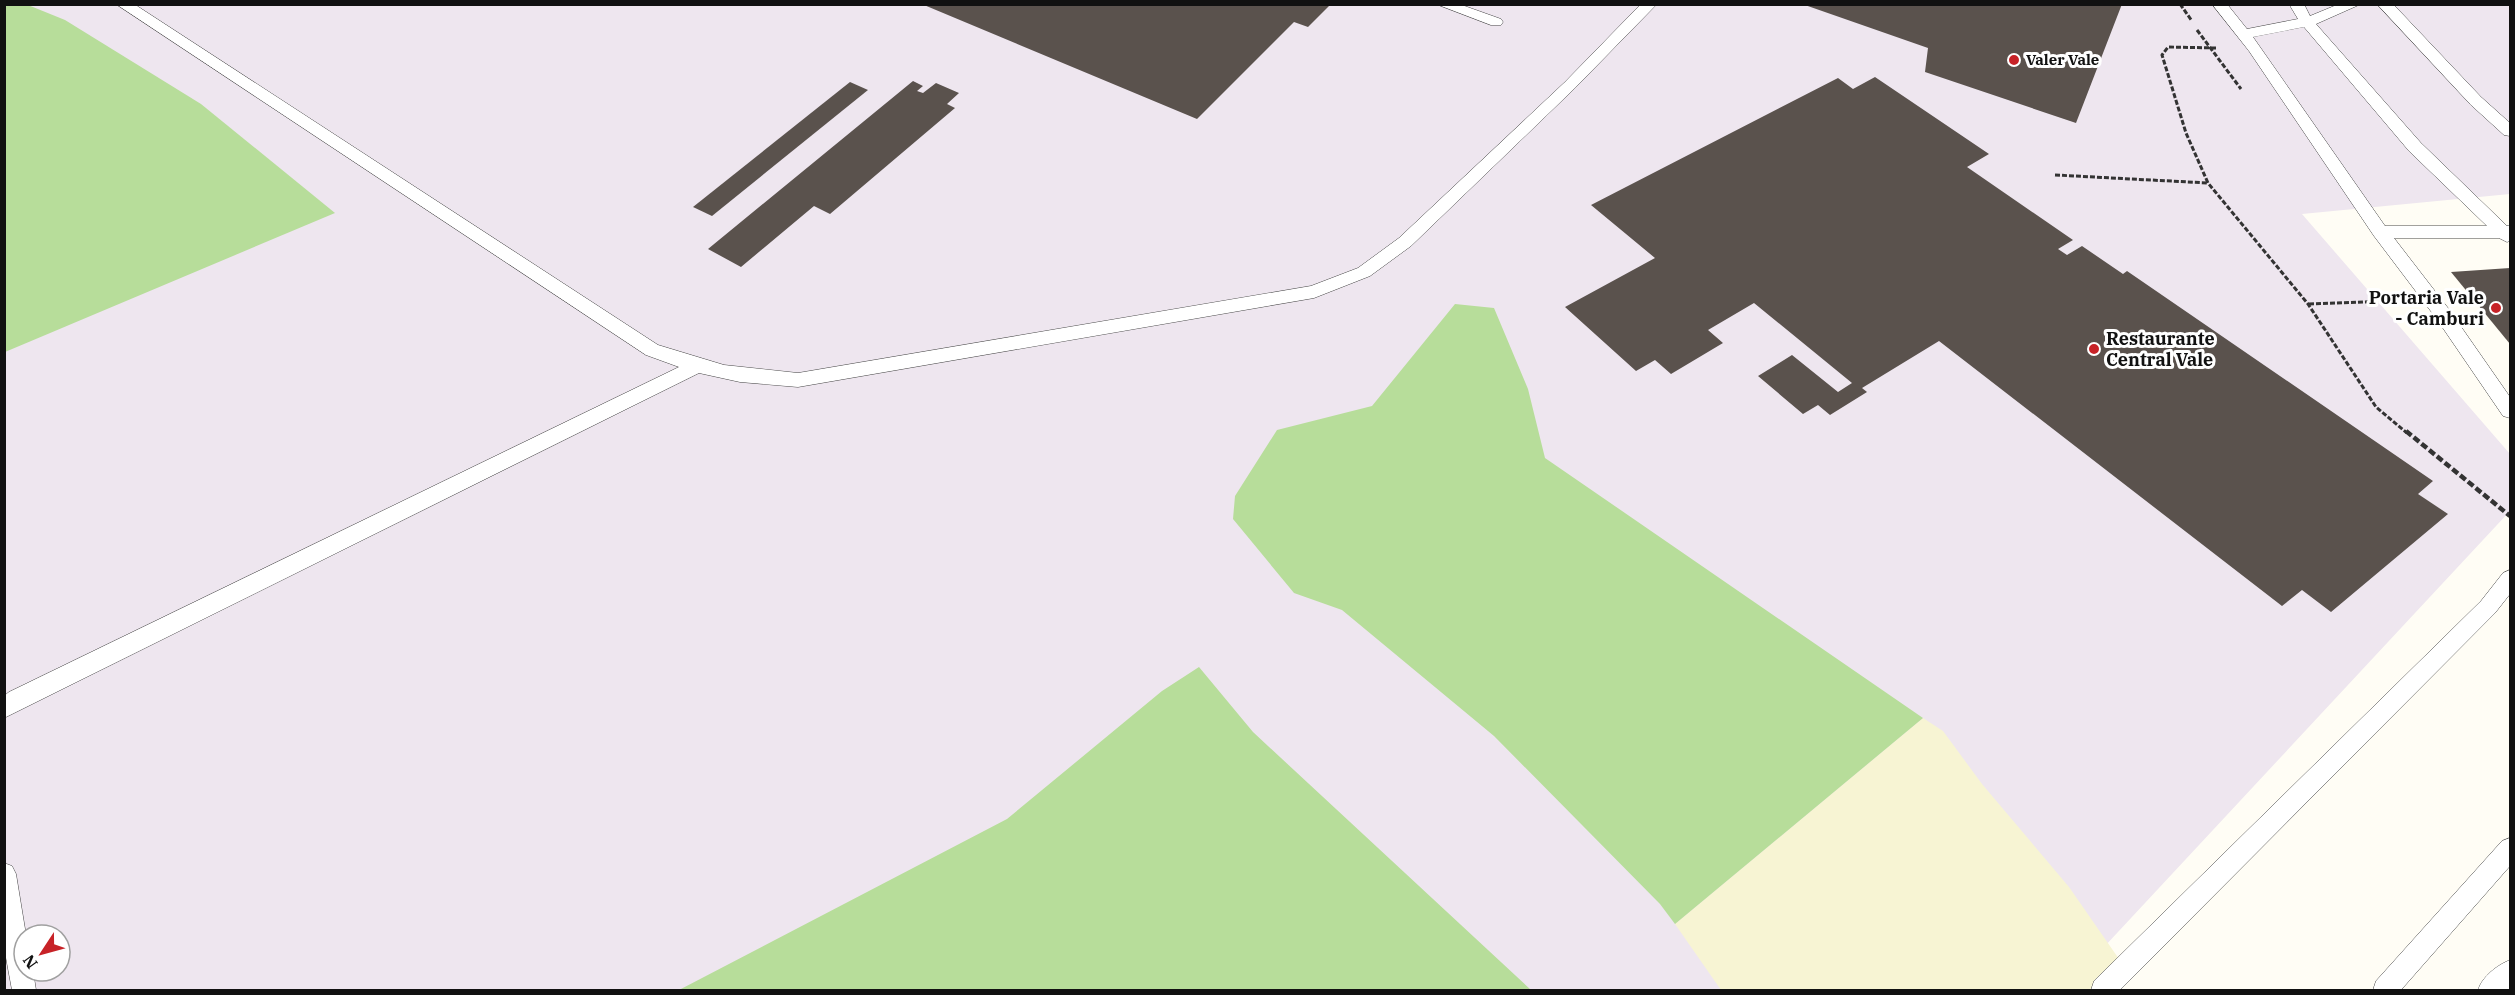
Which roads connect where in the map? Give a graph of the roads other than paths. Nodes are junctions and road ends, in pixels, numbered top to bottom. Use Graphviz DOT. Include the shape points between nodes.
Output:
graph roads {
  1 [pos="123,4"];
  2 [pos="1443,4"];
  3 [pos="1650,4"];
  4 [pos="2219,4"];
  5 [pos="2296,4"];
  6 [pos="2354,4"];
  7 [pos="2384,4"];
  8 [pos="1496,22"];
  9 [pos="2307,22"];
  10 [pos="2242,35"];
  11 [pos="2511,131"];
  12 [pos="2380,232"];
  13 [pos="2508,234"];
  14 [pos="695,367"];
  15 [pos="2511,411"];
  16 [pos="2511,579"];
  17 [pos="4,708"];
  18 [pos="2511,849"];
  19 [pos="4,874"];
  20 [pos="2511,972"];
  21 [pos="24,990"];
  22 [pos="2103,990"];
  23 [pos="2385,990"];
  24 [pos="2490,990"];
  1 -- 14 [label="lane" via="652,350"];
  2 -- 8 [label="lane"];
  3 -- 14 [label="lane" via="1405,242 1364,272 1314,292 798,380 736,376"];
  4 -- 10 [label="lane"];
  5 -- 9 [label="lane"];
  6 -- 9 [label="lane"];
  7 -- 11 [label="lane" via="2476,101"];
  9 -- 10 [label="lane"];
  9 -- 13 [label="lane" via="2415,147"];
  10 -- 12 [label="lane"];
  12 -- 13 [label="lane"];
  12 -- 15 [label="lane"];
  14 -- 17 [label="lane"];
  16 -- 22 [label="lane" via="2488,607"];
  18 -- 23 [label="lane"];
  19 -- 21 [label="lane"];
  20 -- 24 [label="lane"];
}
